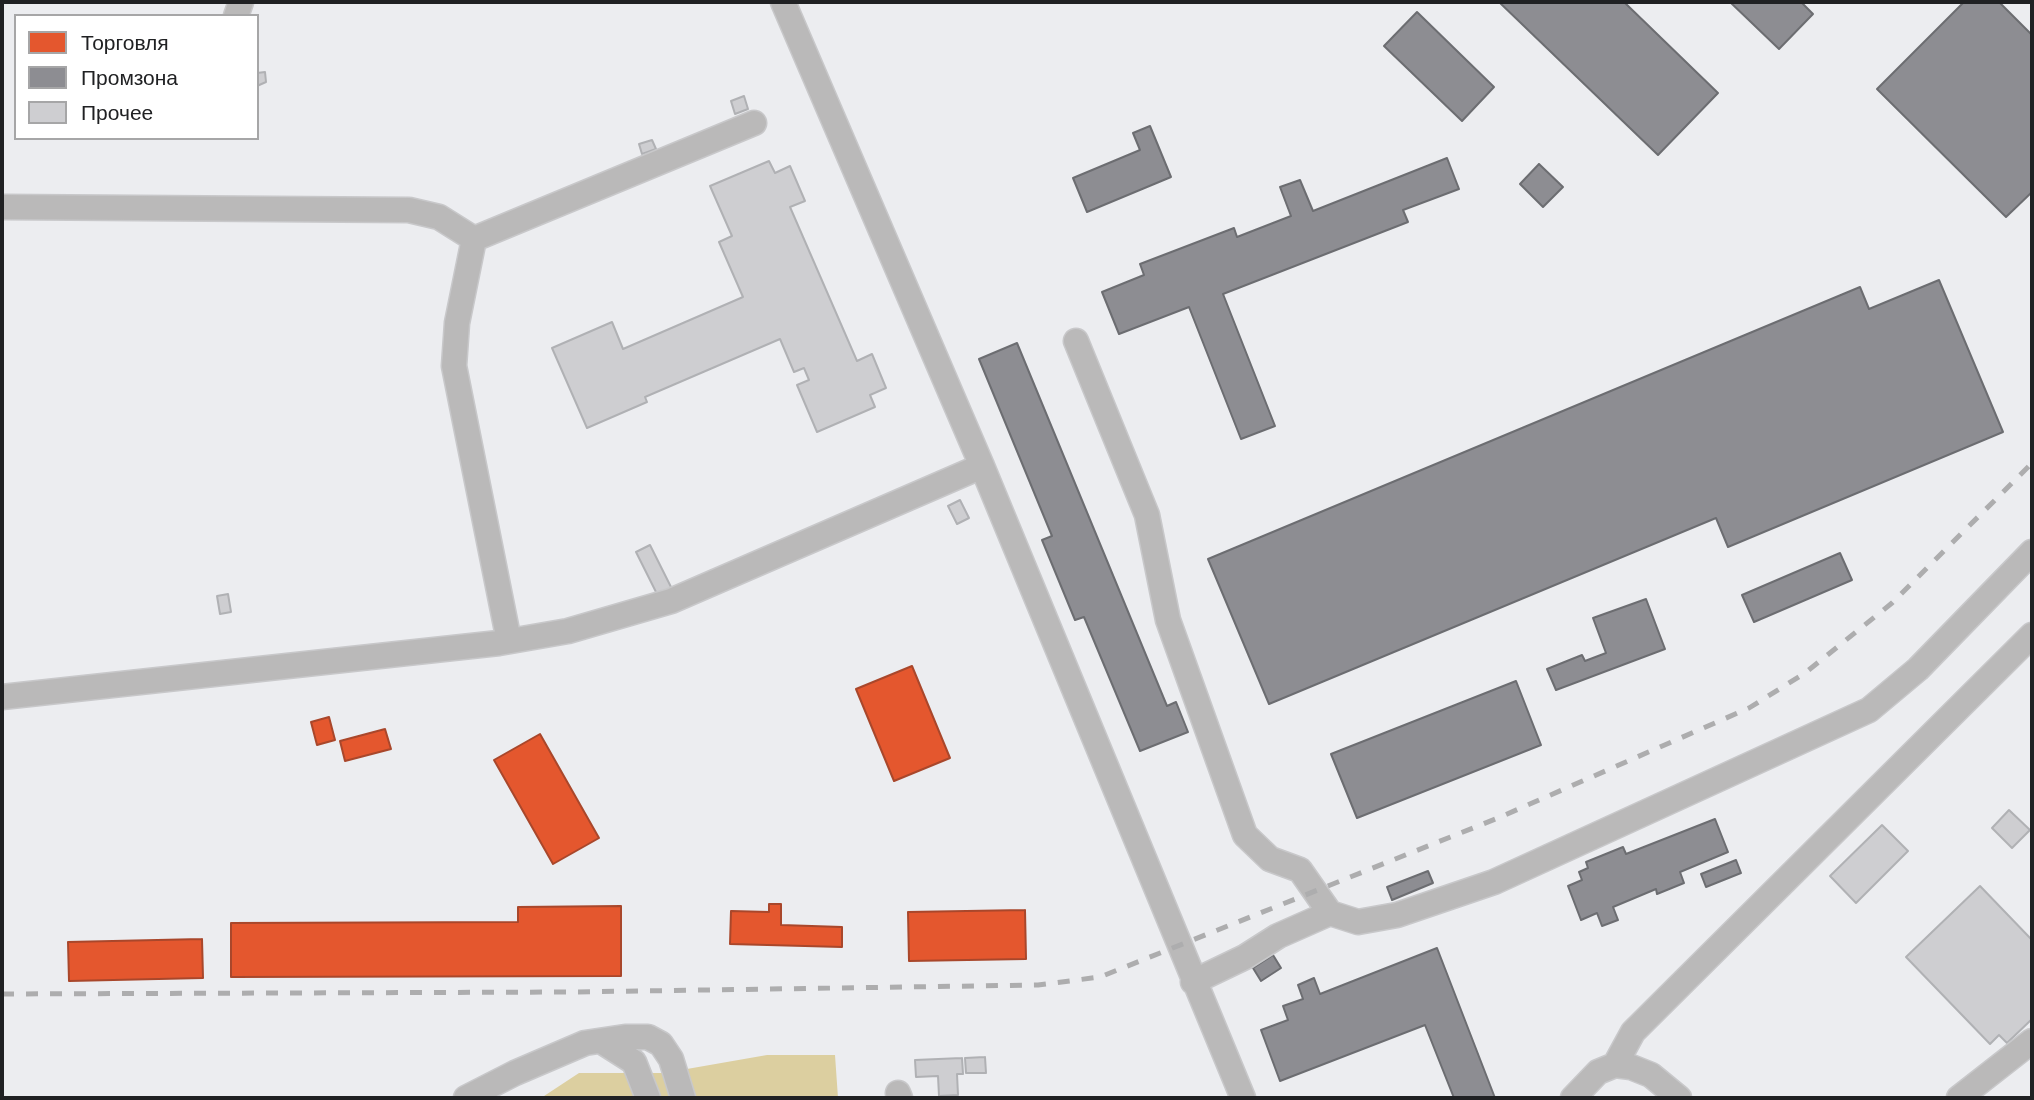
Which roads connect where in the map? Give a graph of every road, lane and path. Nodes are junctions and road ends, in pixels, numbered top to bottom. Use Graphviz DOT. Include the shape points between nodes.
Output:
graph roads {
  1 [pos="783,2"];
  2 [pos="754,123"];
  3 [pos="2,206"];
  4 [pos="474,239"];
  5 [pos="1076,341"];
  6 [pos="982,466"];
  7 [pos="2032,552"];
  8 [pos="2032,635"];
  9 [pos="509,641"];
  10 [pos="2,697"];
  11 [pos="1330,913"];
  12 [pos="1193,982"];
  13 [pos="601,1041"];
  14 [pos="2032,1041"];
  15 [pos="1615,1065"];
  16 [pos="466,1098"];
  17 [pos="648,1098"];
  18 [pos="683,1098"];
  19 [pos="1243,1098"];
  20 [pos="1573,1098"];
  21 [pos="1679,1098"];
  22 [pos="1959,1098"];
  1 -- 6 [label="street"];
  2 -- 4 [label="street"];
  3 -- 4 [label="street" via="409,211 439,216"];
  4 -- 9 [label="street" via="457,323 454,366"];
  5 -- 11 [label="street" via="1147,515 1168,620 1245,835 1270,859 1300,870"];
  6 -- 9 [label="street" via="671,601 568,631"];
  6 -- 12 [label="street"];
  7 -- 11 [label="street" via="1918,668 1869,710 1494,882 1397,915 1358,922"];
  8 -- 15 [label="street" via="1633,1032"];
  9 -- 10 [label="street"];
  11 -- 12 [label="street"];
  12 -- 19 [label="street"];
  13 -- 16 [label="street" via="585,1043"];
  13 -- 17 [label="street" via="634,1062"];
  13 -- 18 [label="street" via="648,1037 661,1044 671,1059"];
  14 -- 22 [label="street"];
  15 -- 20 [label="street" via="1598,1072"];
  15 -- 21 [label="street" via="1651,1075"];
}
